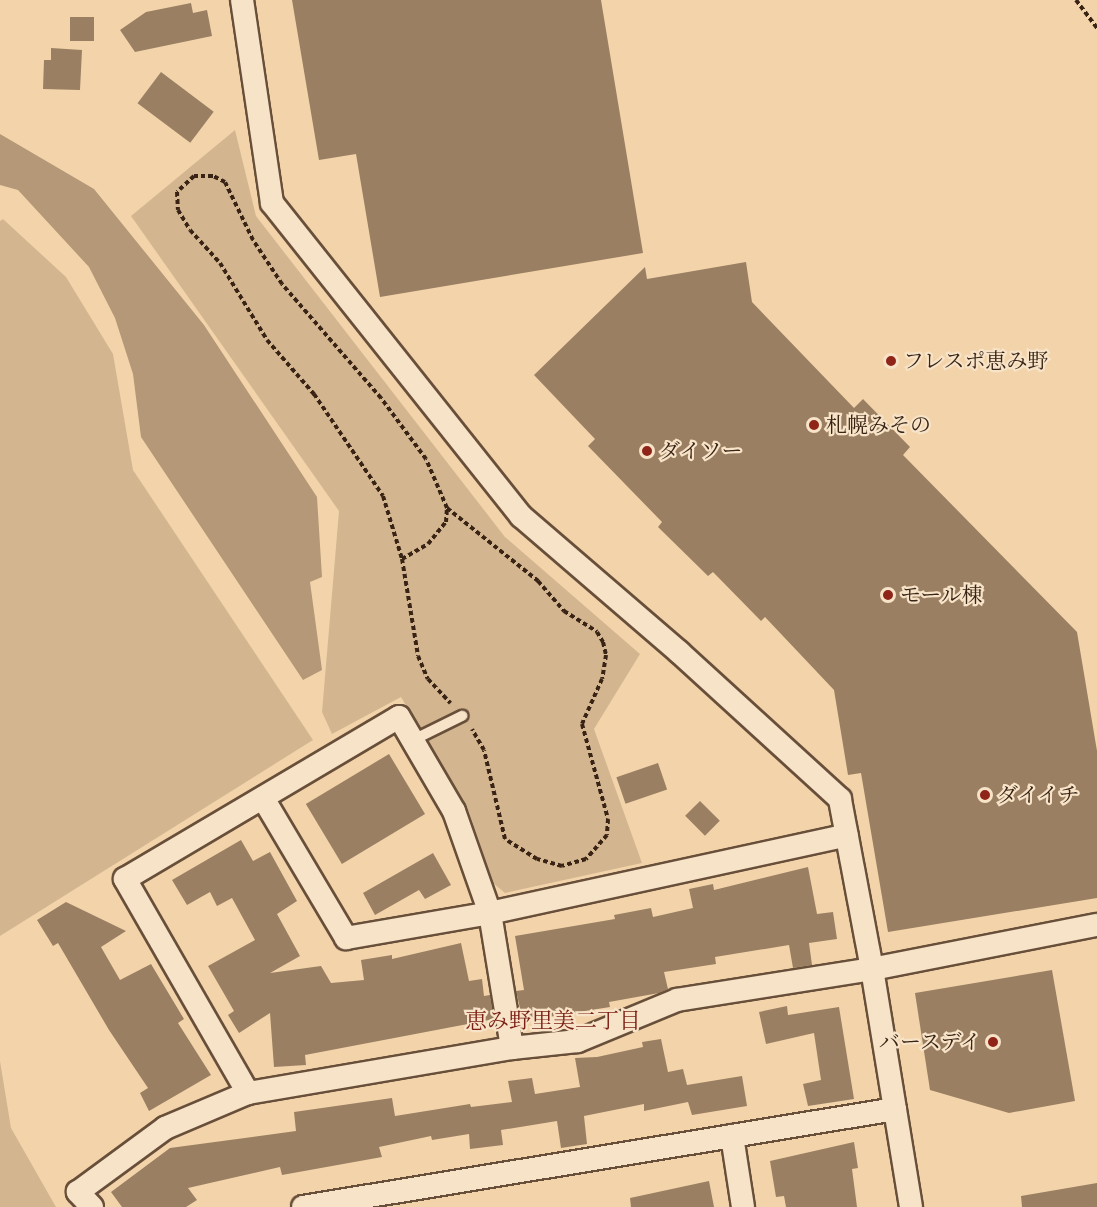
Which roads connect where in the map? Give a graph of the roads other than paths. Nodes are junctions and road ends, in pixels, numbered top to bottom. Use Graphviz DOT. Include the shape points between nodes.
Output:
graph roads {
  1 [pos="242,0"];
  2 [pos="462,716"];
  3 [pos="413,740"];
  4 [pos="263,798"];
  5 [pos="847,835"];
  6 [pos="490,913"];
  7 [pos="1097,925"];
  8 [pos="872,969"];
  9 [pos="512,1048"];
  10 [pos="248,1093"];
  11 [pos="895,1109"];
  12 [pos="732,1136"];
  13 [pos="92,1207"];
  14 [pos="303,1207"];
  15 [pos="743,1207"];
  16 [pos="911,1207"];
  1 -- 5 [label="street" via="272,202 521,516 679,652 840,799"];
  2 -- 3 [label="lane"];
  3 -- 4 [label="street" via="399,717"];
  3 -- 6 [label="street" via="454,811"];
  4 -- 6 [label="street" via="346,938"];
  4 -- 10 [label="street" via="125,879"];
  5 -- 6 [label="street"];
  5 -- 8 [label="street"];
  6 -- 9 [label="street"];
  7 -- 8 [label="street"];
  8 -- 9 [label="street" via="677,1000 578,1041"];
  8 -- 11 [label="street"];
  9 -- 10 [label="street"];
  10 -- 13 [label="street" via="165,1128 78,1192"];
  11 -- 12 [label="street"];
  11 -- 16 [label="street"];
  12 -- 14 [label="street"];
  12 -- 15 [label="street"];
}
